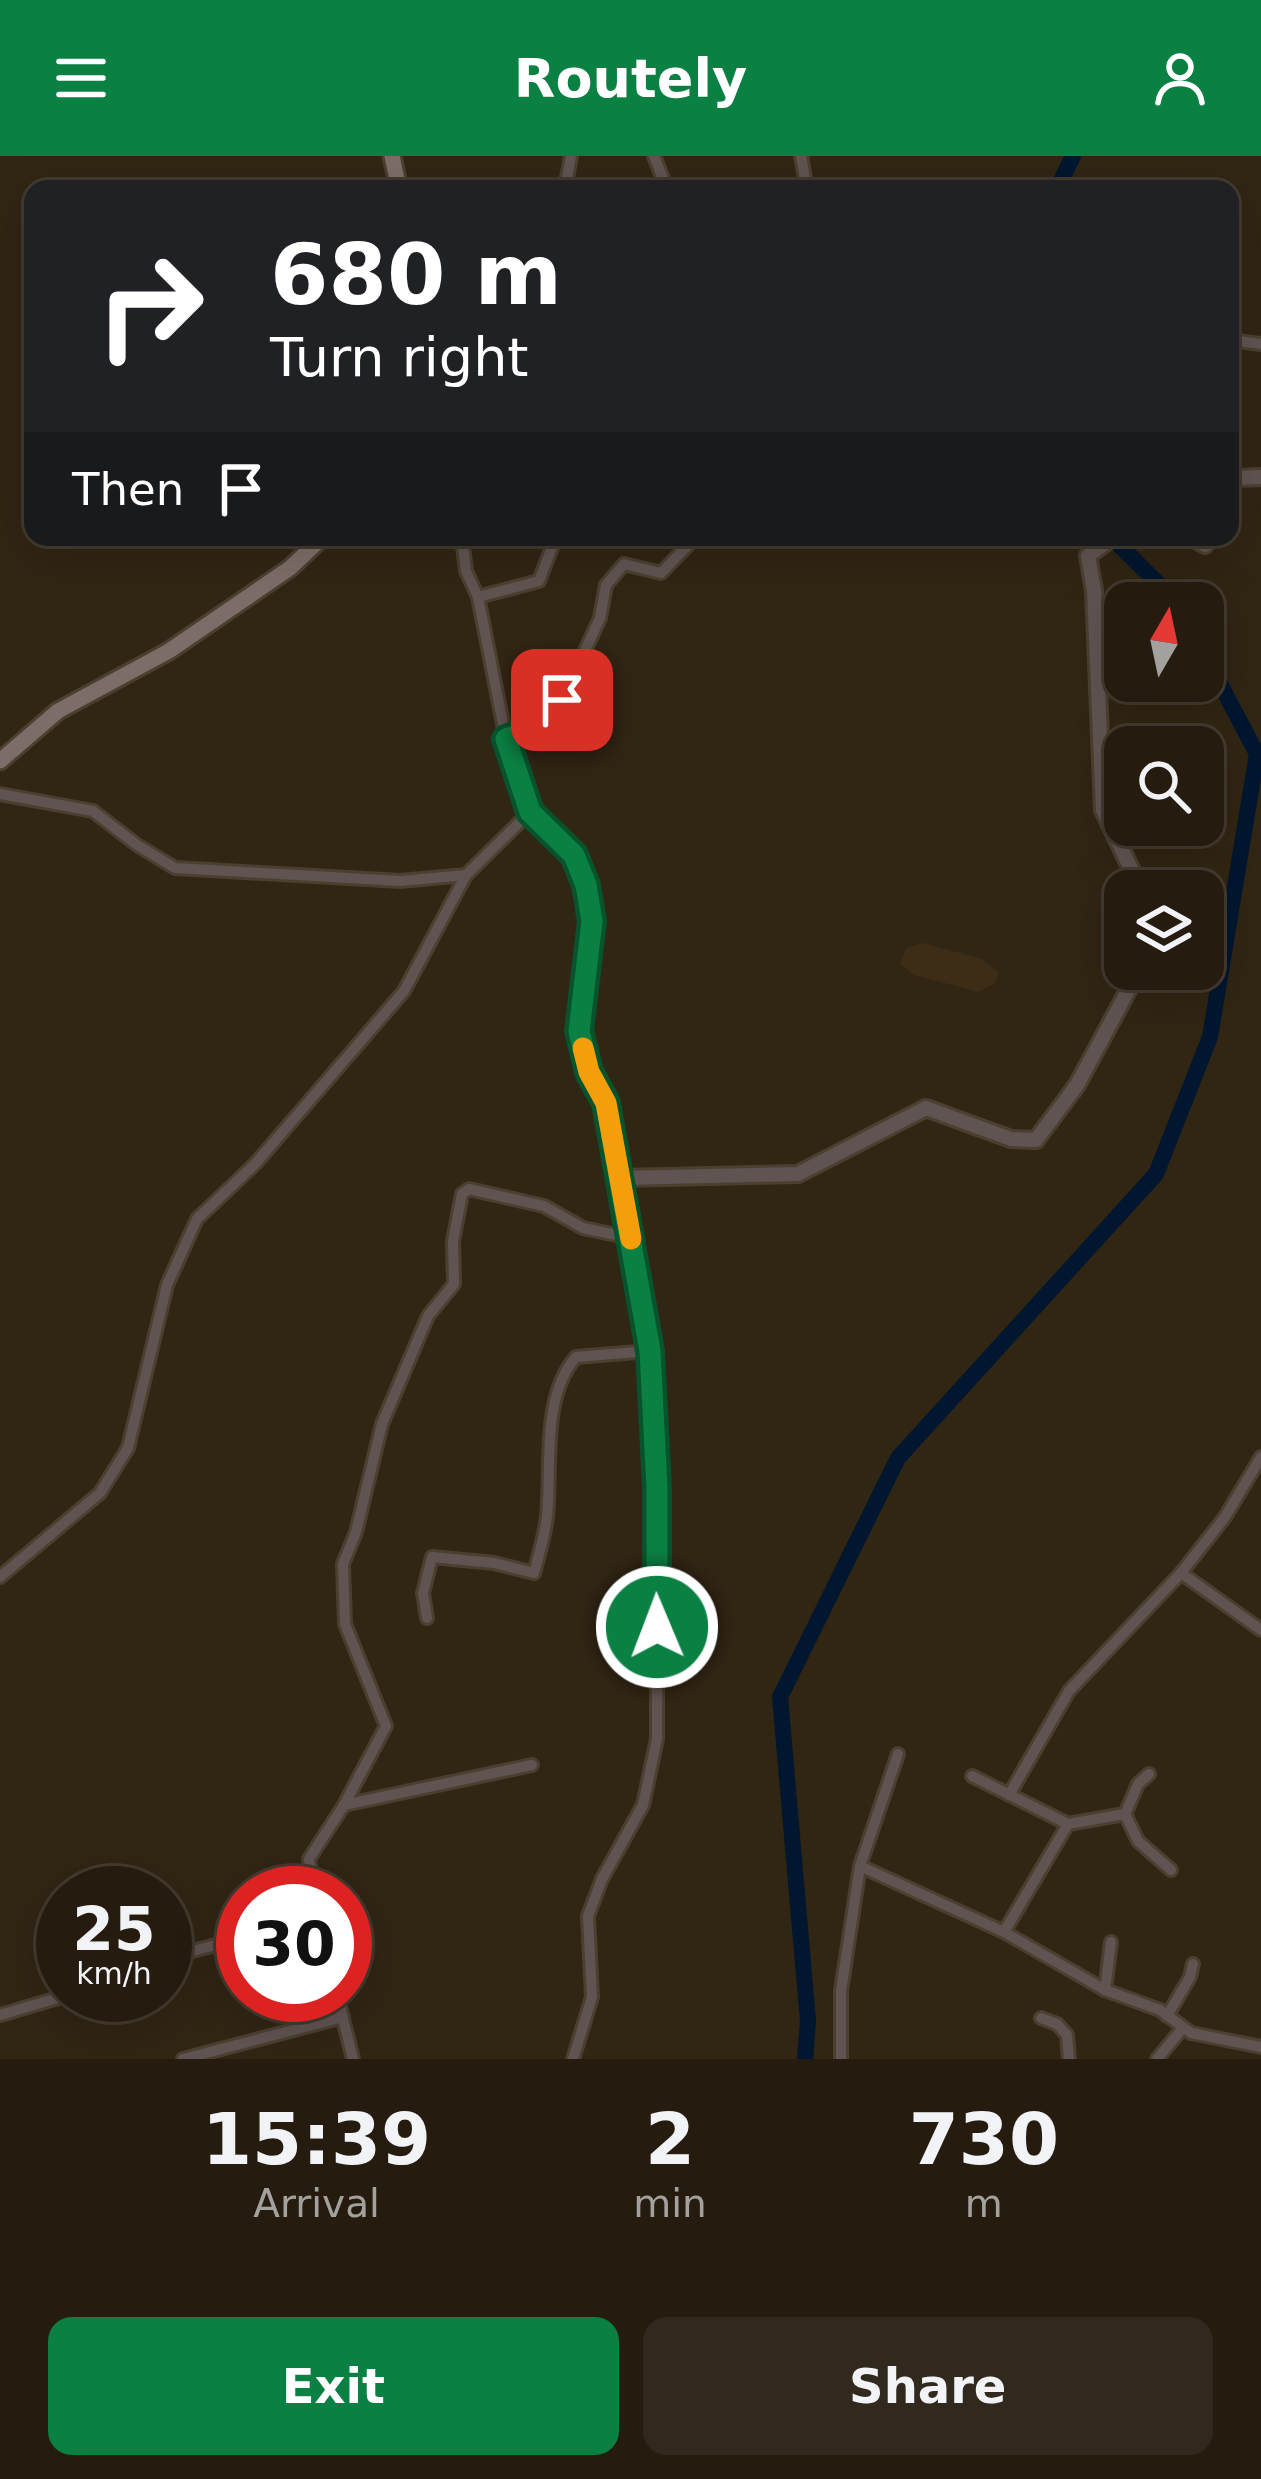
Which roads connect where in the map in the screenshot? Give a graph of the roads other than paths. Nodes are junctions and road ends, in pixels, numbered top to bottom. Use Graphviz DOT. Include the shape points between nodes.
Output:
graph roads {
  1 [pos="313,546"];
  2 [pos="463,546"];
  3 [pos="553,546"];
  4 [pos="685,546"];
  5 [pos="1101,546"];
  6 [pos="478,597"];
  7 [pos="506,739"];
  8 [pos="0,761"];
  9 [pos="0,794"];
  10 [pos="530,812"];
  11 [pos="1132,870"];
  12 [pos="466,875"];
  13 [pos="1128,990"];
  14 [pos="620,1178"];
  15 [pos="631,1238"];
  16 [pos="650,1351"];
  17 [pos="1261,1457"];
  18 [pos="1181,1574"];
  19 [pos="0,1577"];
  20 [pos="427,1618"];
  21 [pos="1261,1630"];
  22 [pos="898,1754"];
  23 [pos="532,1765"];
  24 [pos="1149,1774"];
  25 [pos="972,1777"];
  26 [pos="1009,1795"];
  27 [pos="344,1805"];
  28 [pos="1125,1814"];
  29 [pos="1068,1823"];
  30 [pos="310,1866"];
  31 [pos="860,1866"];
  32 [pos="1171,1870"];
  33 [pos="1004,1931"];
  34 [pos="1111,1942"];
  35 [pos="1192,1964"];
  36 [pos="1105,1990"];
  37 [pos="36,2004"];
  38 [pos="0,2014"];
  39 [pos="1167,2016"];
  40 [pos="1041,2018"];
  41 [pos="324,2022"];
  42 [pos="344,2022"];
  43 [pos="1182,2029"];
  44 [pos="1260,2047"];
  45 [pos="183,2059"];
  46 [pos="353,2059"];
  47 [pos="572,2059"];
  48 [pos="841,2059"];
  49 [pos="1069,2059"];
  50 [pos="1156,2059"];
  51 [pos="1256,2059"];
  1 -- 8 [label="main road" via="169,651 58,711"];
  2 -- 6 [label="street"];
  3 -- 6 [label="street" via="539,581"];
  4 -- 7 [label="street" via="661,573 624,564 606,585 600,618 562,700 539,726"];
  5 -- 11 [label="street" via="1088,556 1103,810"];
  6 -- 7 [label="street"];
  7 -- 10 [label="street"];
  9 -- 12 [label="street" via="93,811 175,868 400,880"];
  10 -- 12 [label="street"];
  10 -- 14 [label="street" via="574,855 586,885 592,921 579,1031 606,1103"];
  12 -- 19 [label="street" via="404,991 255,1164 196,1219 167,1285 128,1448 100,1493"];
  13 -- 14 [label="street" via="1077,1085 1036,1139 1011,1139 926,1108 798,1174"];
  14 -- 15 [label="street"];
  15 -- 16 [label="street"];
  15 -- 27 [label="street" via="583,1228 544,1206 462,1194 454,1284 428,1316 382,1424 343,1564 345,1624 386,1726"];
  16 -- 20 [label="street" via="576,1357 567,1368 551,1425 547,1521 534,1574 432,1557 423,1593"];
  16 -- 47 [label="street" via="657,1739 643,1805 588,1916 592,1997"];
  17 -- 18 [label="street"];
  18 -- 21 [label="street"];
  18 -- 26 [label="street" via="1069,1691"];
  22 -- 31 [label="street"];
  23 -- 27 [label="street"];
  24 -- 28 [label="street"];
  25 -- 26 [label="street"];
  26 -- 29 [label="street"];
  27 -- 30 [label="street"];
  28 -- 29 [label="street"];
  28 -- 32 [label="street" via="1138,1840"];
  29 -- 33 [label="street"];
  31 -- 33 [label="street"];
  31 -- 48 [label="street" via="841,1990"];
  33 -- 36 [label="street"];
  34 -- 36 [label="street"];
  35 -- 39 [label="street"];
  36 -- 39 [label="street"];
  37 -- 38 [label="street"];
  39 -- 43 [label="street"];
  40 -- 49 [label="street" via="1067,2036"];
  41 -- 45 [label="street"];
  42 -- 46 [label="street"];
  43 -- 44 [label="street"];
  43 -- 50 [label="street"];
  44 -- 51 [label="street"];
}
